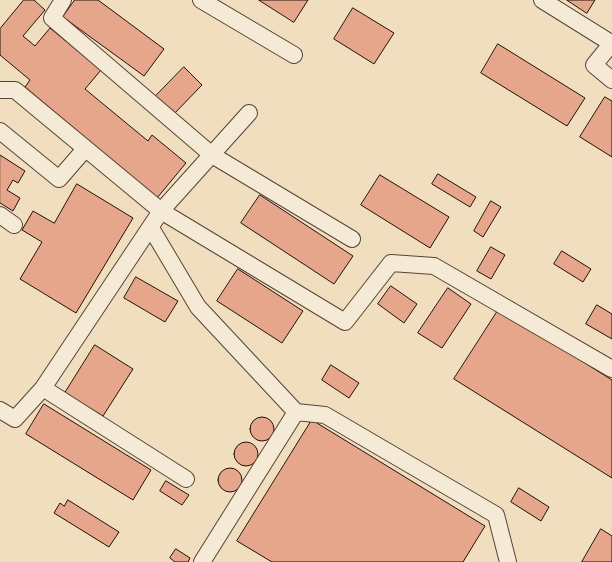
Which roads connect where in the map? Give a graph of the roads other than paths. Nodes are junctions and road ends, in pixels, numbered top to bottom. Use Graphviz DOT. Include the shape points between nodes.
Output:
graph roads {
  1 [pos="63,0"];
  2 [pos="201,0"];
  3 [pos="542,0"];
  4 [pos="612,43"];
  5 [pos="294,55"];
  6 [pos="612,80"];
  7 [pos="0,90"];
  8 [pos="249,113"];
  9 [pos="0,131"];
  10 [pos="85,149"];
  11 [pos="212,155"];
  12 [pos="161,211"];
  13 [pos="0,215"];
  14 [pos="14,225"];
  15 [pos="150,228"];
  16 [pos="352,239"];
  17 [pos="612,368"];
  18 [pos="43,388"];
  19 [pos="0,410"];
  20 [pos="296,412"];
  21 [pos="186,479"];
  22 [pos="202,562"];
  23 [pos="508,562"];
  1 -- 11 [label="lane" via="52,18"];
  2 -- 5 [label="lane"];
  3 -- 4 [label="lane"];
  4 -- 6 [label="lane" via="594,65"];
  7 -- 10 [label="lane" via="15,90"];
  8 -- 11 [label="lane"];
  9 -- 10 [label="lane" via="59,179"];
  10 -- 12 [label="lane"];
  11 -- 12 [label="lane"];
  11 -- 16 [label="lane"];
  12 -- 15 [label="lane"];
  12 -- 17 [label="lane" via="345,322 391,263 434,266"];
  13 -- 14 [label="lane"];
  15 -- 18 [label="lane"];
  15 -- 20 [label="lane" via="198,307"];
  18 -- 19 [label="lane" via="15,419"];
  18 -- 21 [label="lane"];
  20 -- 22 [label="lane"];
  20 -- 23 [label="lane" via="324,415 496,515"];
}
